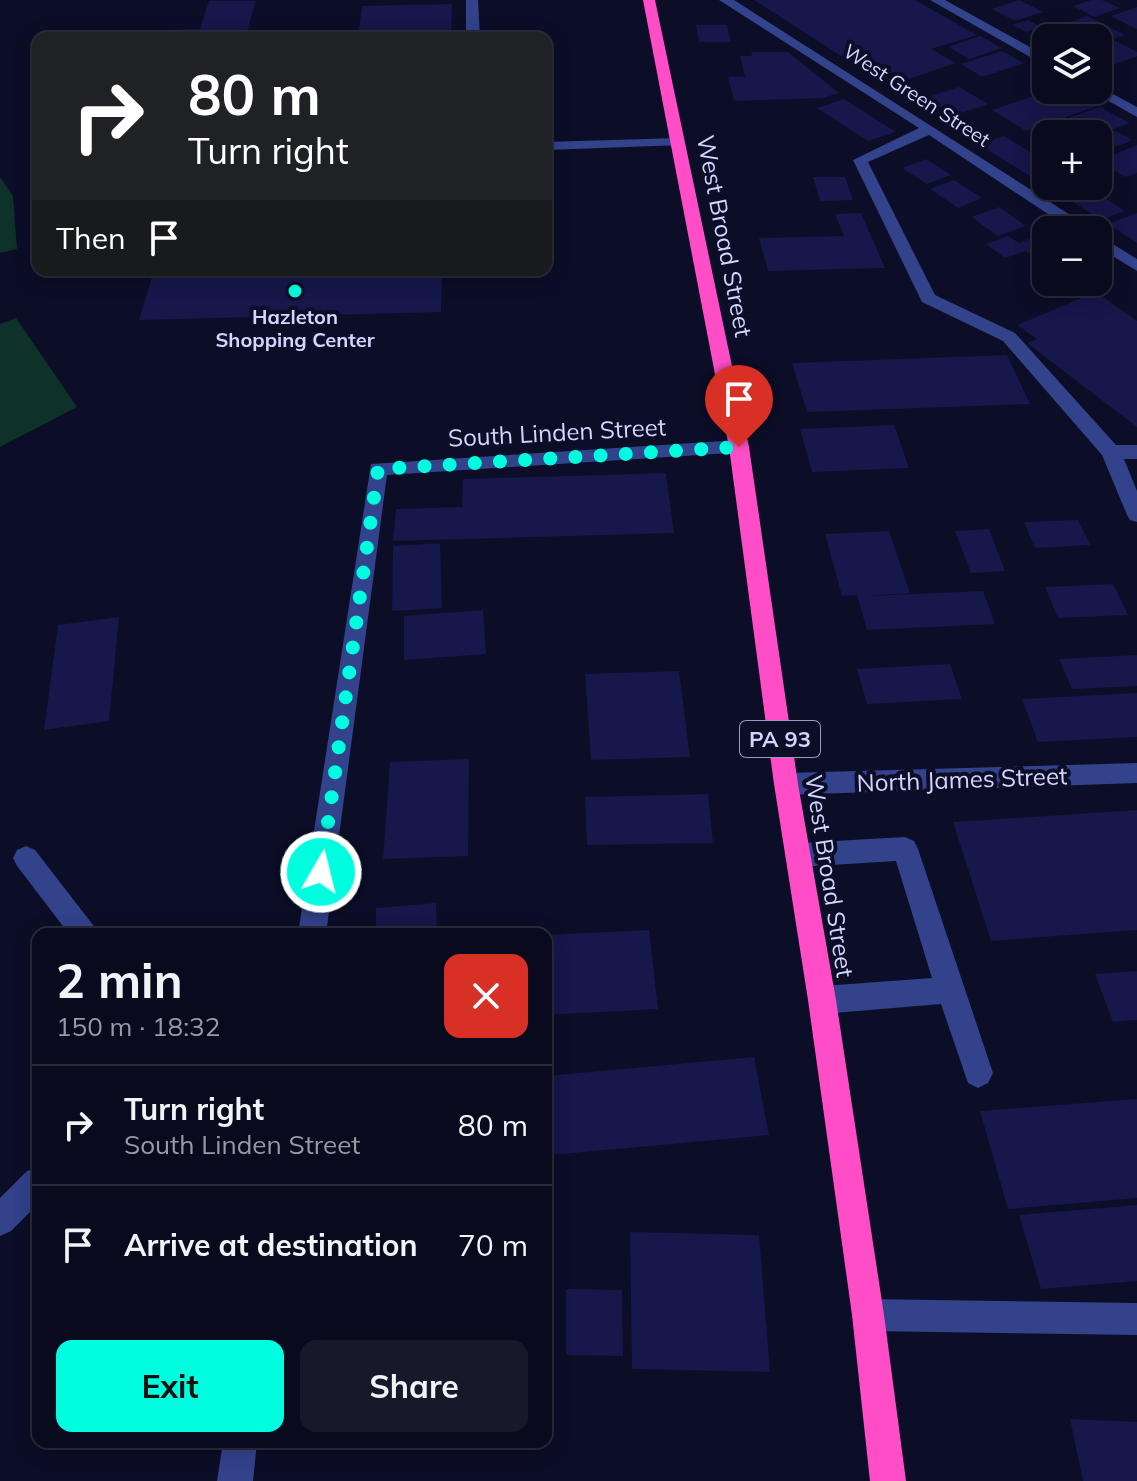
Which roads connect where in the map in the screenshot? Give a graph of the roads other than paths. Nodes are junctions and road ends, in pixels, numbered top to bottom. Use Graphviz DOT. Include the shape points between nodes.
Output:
graph roads {
  1 [pos="472,0"];
  2 [pos="649,0"];
  3 [pos="725,0"];
  4 [pos="936,0"];
  5 [pos="473,32"];
  6 [pos="1032,54"];
  7 [pos="1112,99"];
  8 [pos="1137,113"];
  9 [pos="930,129"];
  10 [pos="678,142"];
  11 [pos="552,146"];
  12 [pos="1062,216"];
  13 [pos="1112,249"];
  14 [pos="1137,266"];
  15 [pos="739,447"];
  16 [pos="1111,452"];
  17 [pos="1137,452"];
  18 [pos="1137,515"];
  19 [pos="1137,773"];
  20 [pos="786,784"];
  21 [pos="799,855"];
  22 [pos="26,858"];
  23 [pos="81,928"];
  24 [pos="313,928"];
  25 [pos="950,990"];
  26 [pos="822,1000"];
  27 [pos="978,1073"];
  28 [pos="32,1188"];
  29 [pos="0,1220"];
  30 [pos="868,1315"];
  31 [pos="1137,1319"];
  32 [pos="239,1448"];
  33 [pos="235,1481"];
  34 [pos="888,1481"];
  1 -- 5 [label="street"];
  2 -- 10 [label="highway, West Broad Street / PA 93"];
  3 -- 9 [label="street, West Green Street"];
  4 -- 6 [label="street"];
  7 -- 8 [label="street"];
  9 -- 12 [label="street, West Green Street"];
  9 -- 16 [label="street" via="860,160 928,298 1009,337"];
  10 -- 11 [label="street"];
  10 -- 15 [label="highway, West Broad Street / PA 93"];
  13 -- 14 [label="street"];
  15 -- 20 [label="highway, West Broad Street / PA 93"];
  15 -- 24 [label="street, South Linden Street" via="378,469"];
  16 -- 17 [label="street"];
  16 -- 18 [label="street"];
  19 -- 20 [label="street, North James Street"];
  20 -- 21 [label="highway, West Broad Street / PA 93"];
  21 -- 25 [label="street" via="905,849"];
  21 -- 26 [label="highway, West Broad Street / PA 93"];
  22 -- 23 [label="street"];
  25 -- 26 [label="street"];
  25 -- 27 [label="street"];
  26 -- 30 [label="highway, West Broad Street / PA 93"];
  28 -- 29 [label="street"];
  30 -- 31 [label="street"];
  30 -- 34 [label="highway, West Broad Street / PA 93"];
  32 -- 33 [label="street"];
}
